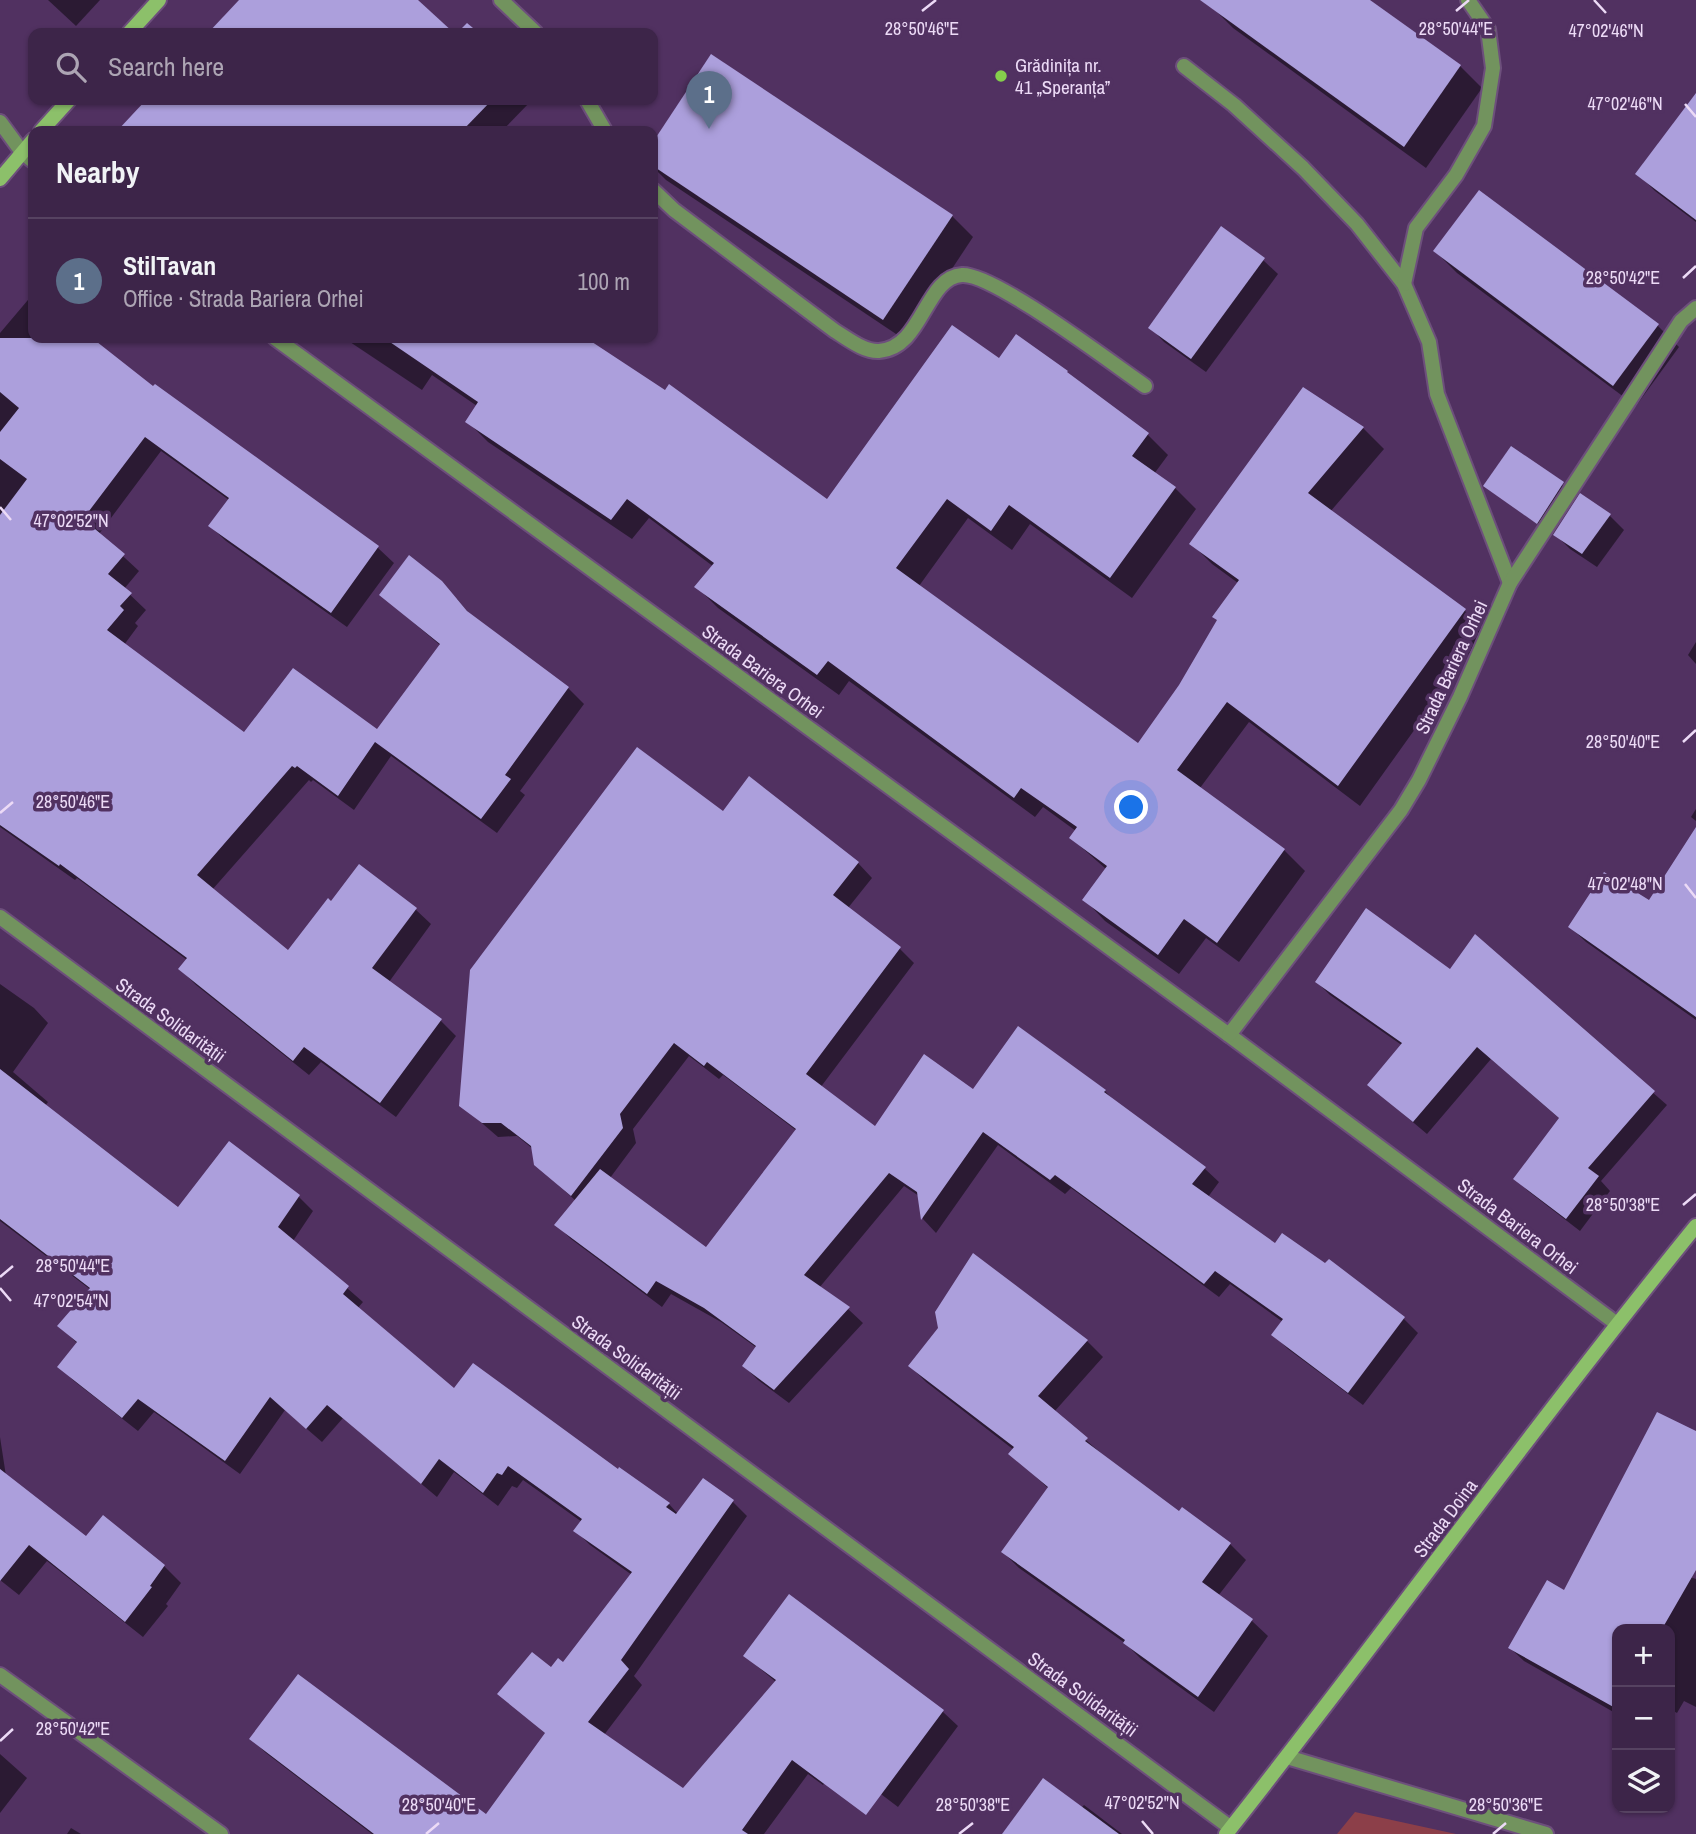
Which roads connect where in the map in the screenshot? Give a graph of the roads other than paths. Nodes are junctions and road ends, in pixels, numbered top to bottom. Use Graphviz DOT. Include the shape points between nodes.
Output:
graph roads {
  1 [pos="159,0"];
  2 [pos="501,0"];
  3 [pos="1468,0"];
  4 [pos="134,28"];
  5 [pos="532,28"];
  6 [pos="1184,66"];
  7 [pos="64,105"];
  8 [pos="590,105"];
  9 [pos="0,122"];
  10 [pos="46,126"];
  11 [pos="602,126"];
  12 [pos="28,157"];
  13 [pos="0,179"];
  14 [pos="658,195"];
  15 [pos="1404,284"];
  16 [pos="1696,308"];
  17 [pos="282,343"];
  18 [pos="1145,386"];
  19 [pos="1510,583"];
  20 [pos="0,917"];
  21 [pos="1229,1035"];
  22 [pos="1696,1226"];
  23 [pos="1617,1324"];
  24 [pos="0,1675"];
  25 [pos="1287,1757"];
  26 [pos="1228,1831"];
  27 [pos="221,1834"];
  28 [pos="1546,1834"];
  1 -- 4 [label="main road"];
  2 -- 5 [label="street"];
  3 -- 15 [label="street" via="1488,29 1493,68 1484,125 1456,175 1416,228"];
  6 -- 15 [label="street" via="1303,167 1357,224"];
  7 -- 10 [label="main road"];
  8 -- 11 [label="street"];
  9 -- 12 [label="street"];
  12 -- 13 [label="main road"];
  14 -- 18 [label="street" via="860,346 878,352 897,344 915,327 941,285 961,274 981,278 1031,307"];
  15 -- 19 [label="street" via="1429,342 1437,394"];
  16 -- 19 [label="street, Strada Bariera Orhei" via="1681,321"];
  17 -- 21 [label="street, Strada Bariera Orhei"];
  19 -- 21 [label="street, Strada Bariera Orhei" via="1461,697 1401,810"];
  20 -- 26 [label="street, Strada Solidarității"];
  21 -- 23 [label="street, Strada Bariera Orhei"];
  22 -- 23 [label="main road, Strada Doina"];
  23 -- 25 [label="main road, Strada Doina"];
  24 -- 27 [label="street"];
  25 -- 26 [label="main road, Strada Doina"];
  25 -- 28 [label="street"];
}
